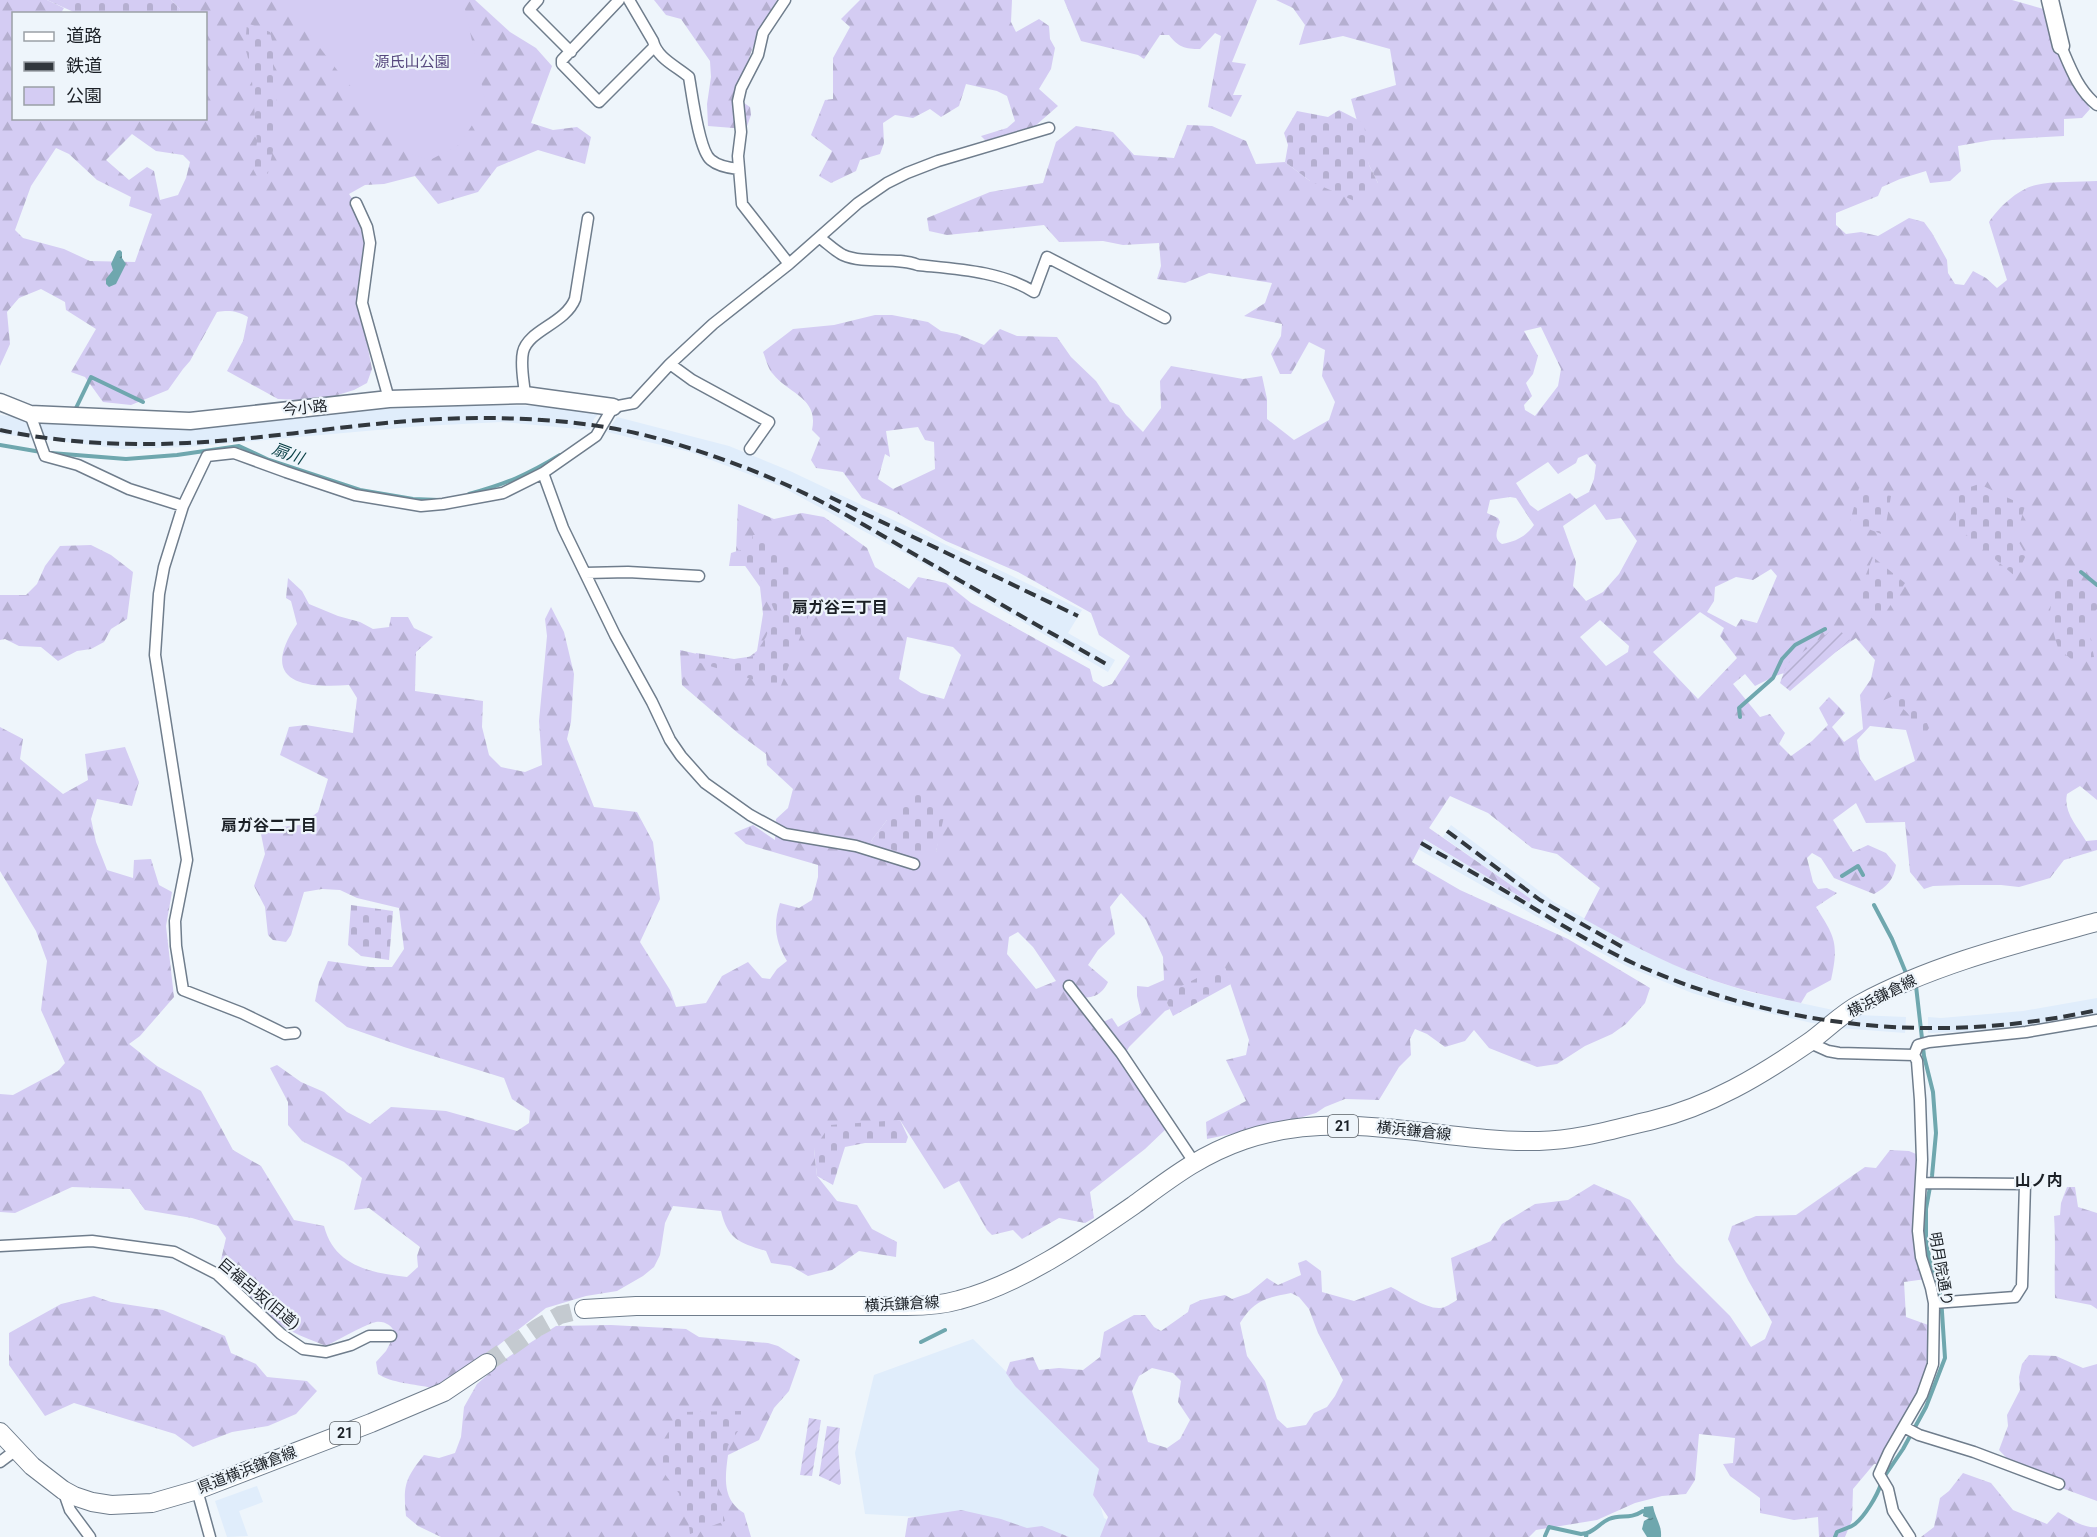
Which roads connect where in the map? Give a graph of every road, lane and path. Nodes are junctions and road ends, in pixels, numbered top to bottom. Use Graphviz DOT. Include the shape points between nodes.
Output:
graph roads {
  1 [pos="538,0"];
  2 [pos="619,0"];
  3 [pos="628,0"];
  4 [pos="785,0"];
  5 [pos="2050,0"];
  6 [pos="2061,46"];
  7 [pos="654,47"];
  8 [pos="571,52"];
  9 [pos="2097,105"];
  10 [pos="1048,128"];
  11 [pos="738,170"];
  12 [pos="356,203"];
  13 [pos="588,218"];
  14 [pos="820,238"];
  15 [pos="789,264"];
  16 [pos="1165,318"];
  17 [pos="670,364"];
  18 [pos="525,395"];
  19 [pos="389,399"];
  20 [pos="0,402"];
  21 [pos="613,407"];
  22 [pos="30,414"];
  23 [pos="750,449"];
  24 [pos="543,473"];
  25 [pos="183,506"];
  26 [pos="585,573"];
  27 [pos="699,576"];
  28 [pos="914,864"];
  29 [pos="2097,922"];
  30 [pos="1069,986"];
  31 [pos="2097,1020"];
  32 [pos="295,1033"];
  33 [pos="1808,1042"];
  34 [pos="1920,1047"];
  35 [pos="1194,1162"];
  36 [pos="1928,1183"];
  37 [pos="0,1246"];
  38 [pos="1940,1303"];
  39 [pos="584,1309"];
  40 [pos="391,1336"];
  41 [pos="487,1363"];
  42 [pos="1911,1431"];
  43 [pos="9,1442"];
  44 [pos="0,1462"];
  45 [pos="2059,1484"];
  46 [pos="63,1490"];
  47 [pos="197,1490"];
  48 [pos="90,1537"];
  49 [pos="210,1537"];
  50 [pos="1910,1537"];
  1 -- 8 [label="street" via="529,10"];
  2 -- 8 [label="street"];
  3 -- 7 [label="street"];
  4 -- 11 [label="street" via="764,33 741,88"];
  5 -- 6 [label="street"];
  6 -- 9 [label="street" via="2075,78"];
  7 -- 8 [label="street" via="599,102 562,64"];
  7 -- 11 [label="street" via="688,77 710,160"];
  10 -- 14 [label="street" via="907,173 858,203"];
  11 -- 15 [label="street" via="742,204"];
  12 -- 19 [label="street" via="370,243 362,303"];
  13 -- 18 [label="street" via="571,310 530,340 523,351"];
  14 -- 15 [label="street"];
  14 -- 16 [label="street" via="843,255 997,277 1034,292 1047,257"];
  15 -- 17 [label="street"];
  17 -- 21 [label="street" via="634,403"];
  17 -- 23 [label="street" via="769,422"];
  18 -- 19 [label="street, 今小路"];
  18 -- 21 [label="street, 今小路"];
  19 -- 22 [label="street, 今小路" via="190,421"];
  20 -- 22 [label="street, 今小路"];
  21 -- 24 [label="street" via="596,436"];
  22 -- 25 [label="street" via="45,456"];
  24 -- 25 [label="street" via="502,493 421,506 355,495 234,453 207,456"];
  24 -- 26 [label="street"];
  25 -- 32 [label="street" via="164,567 155,655 187,860 175,921 183,990 285,1034"];
  26 -- 27 [label="street"];
  26 -- 28 [label="street" via="670,740 705,783 785,834 856,846"];
  29 -- 33 [label="main road, 横浜鎌倉線 / 21" via="1974,956 1915,978 1857,1006"];
  30 -- 35 [label="street" via="1121,1053"];
  31 -- 34 [label="street"];
  33 -- 34 [label="street" via="1839,1053"];
  33 -- 35 [label="main road, 横浜鎌倉線 / 21" via="1740,1085 1685,1112 1575,1138 1475,1138 1387,1126 1298,1128 1249,1138"];
  34 -- 36 [label="street, 明月院通り" via="1917,1061"];
  35 -- 39 [label="main road, 横浜鎌倉線 / 21" via="1120,1215 1035,1268 958,1300 908,1306"];
  36 -- 38 [label="street, 明月院通り" via="1918,1231 1919,1245"];
  36 -- 38 [label="street" via="2025,1184 2022,1286 2015,1297"];
  37 -- 40 [label="street, 巨福呂坂(旧道)" via="92,1241 174,1252 217,1274 280,1335 303,1348 326,1353 369,1336"];
  38 -- 42 [label="street, 明月院通り" via="1933,1364"];
  41 -- 47 [label="main road, 県道横浜鎌倉線 / 21" via="444,1392"];
  42 -- 45 [label="street"];
  42 -- 50 [label="street, 明月院通り" via="1879,1474 1893,1511"];
  43 -- 44 [label="street"];
  43 -- 46 [label="main road, 県道横浜鎌倉線 / 21"];
  46 -- 47 [label="main road, 県道横浜鎌倉線 / 21" via="92,1502 131,1505"];
  46 -- 48 [label="street" via="70,1510"];
  47 -- 49 [label="street"];
}
